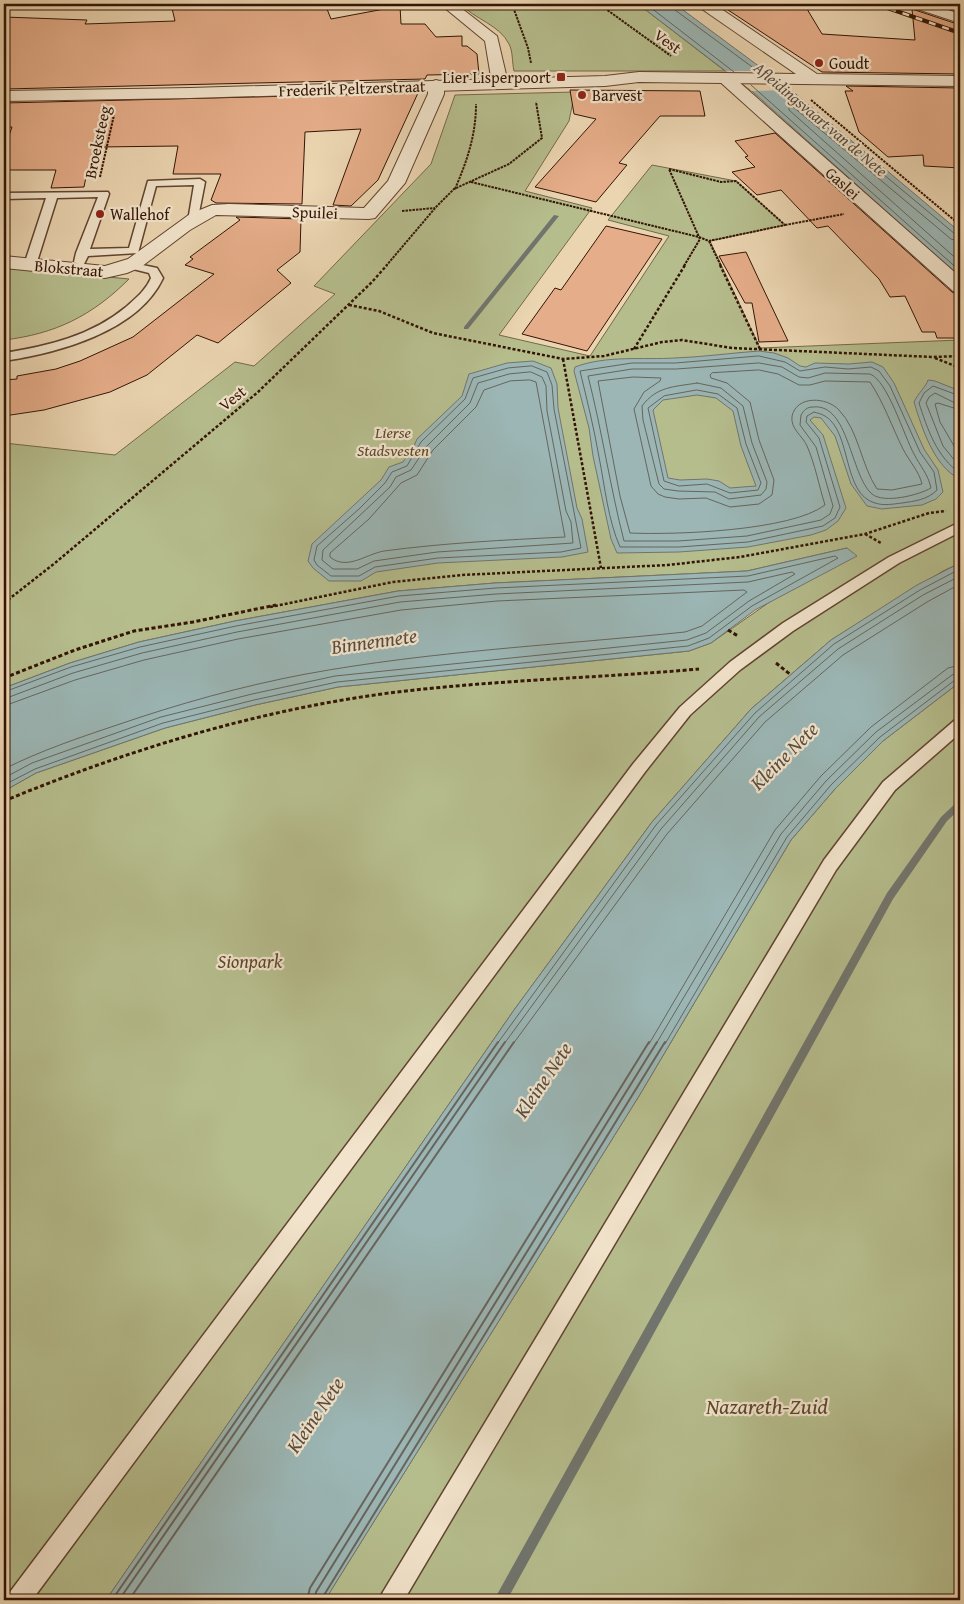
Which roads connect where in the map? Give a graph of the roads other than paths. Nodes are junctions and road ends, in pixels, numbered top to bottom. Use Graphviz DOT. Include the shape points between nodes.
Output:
graph roads {
  1 [pos="447,4"];
  2 [pos="704,4"];
  3 [pos="916,4"];
  4 [pos="960,18"];
  5 [pos="729,78"];
  6 [pos="812,78"];
  7 [pos="960,81"];
  8 [pos="500,82"];
  9 [pos="436,85"];
  10 [pos="4,90"];
  11 [pos="42,94"];
  12 [pos="4,96"];
  13 [pos="4,196"];
  14 [pos="52,196"];
  15 [pos="193,221"];
  16 [pos="81,261"];
  17 [pos="4,262"];
  18 [pos="30,265"];
  19 [pos="133,266"];
  20 [pos="960,287"];
  21 [pos="4,357"];
  22 [pos="960,526"];
  23 [pos="960,724"];
  24 [pos="18,1600"];
  25 [pos="391,1600"];
  1 -- 8 [label="street" via="492,39"];
  2 -- 6 [label="street"];
  3 -- 4 [label="street"];
  5 -- 6 [label="street, Frederik Peltzerstraat"];
  5 -- 8 [label="street, Frederik Peltzerstraat" via="639,77 605,81"];
  5 -- 20 [label="street, Gaslei"];
  6 -- 7 [label="street, Frederik Peltzerstraat"];
  8 -- 9 [label="street, Frederik Peltzerstraat"];
  9 -- 11 [label="street, Frederik Peltzerstraat" via="118,95"];
  9 -- 15 [label="street, Spuilei" via="436,94 396,183 368,214 229,209 211,211"];
  10 -- 11 [label="street, Frederik Peltzerstraat"];
  11 -- 12 [label="street, Frederik Peltzerstraat"];
  13 -- 14 [label="lane"];
  14 -- 16 [label="lane" via="104,194"];
  14 -- 18 [label="lane"];
  15 -- 16 [label="lane" via="200,182 152,183 134,251"];
  15 -- 19 [label="street, Spuilei"];
  16 -- 18 [label="street, Blokstraat"];
  16 -- 19 [label="street, Blokstraat" via="106,272"];
  17 -- 18 [label="street, Blokstraat"];
  19 -- 21 [label="lane" via="153,270 157,278 152,290 128,312 76,341"];
  22 -- 24 [label="lane" via="894,560 788,627 735,666 685,711 639,768"];
  23 -- 25 [label="lane" via="889,786 830,864"];
}
